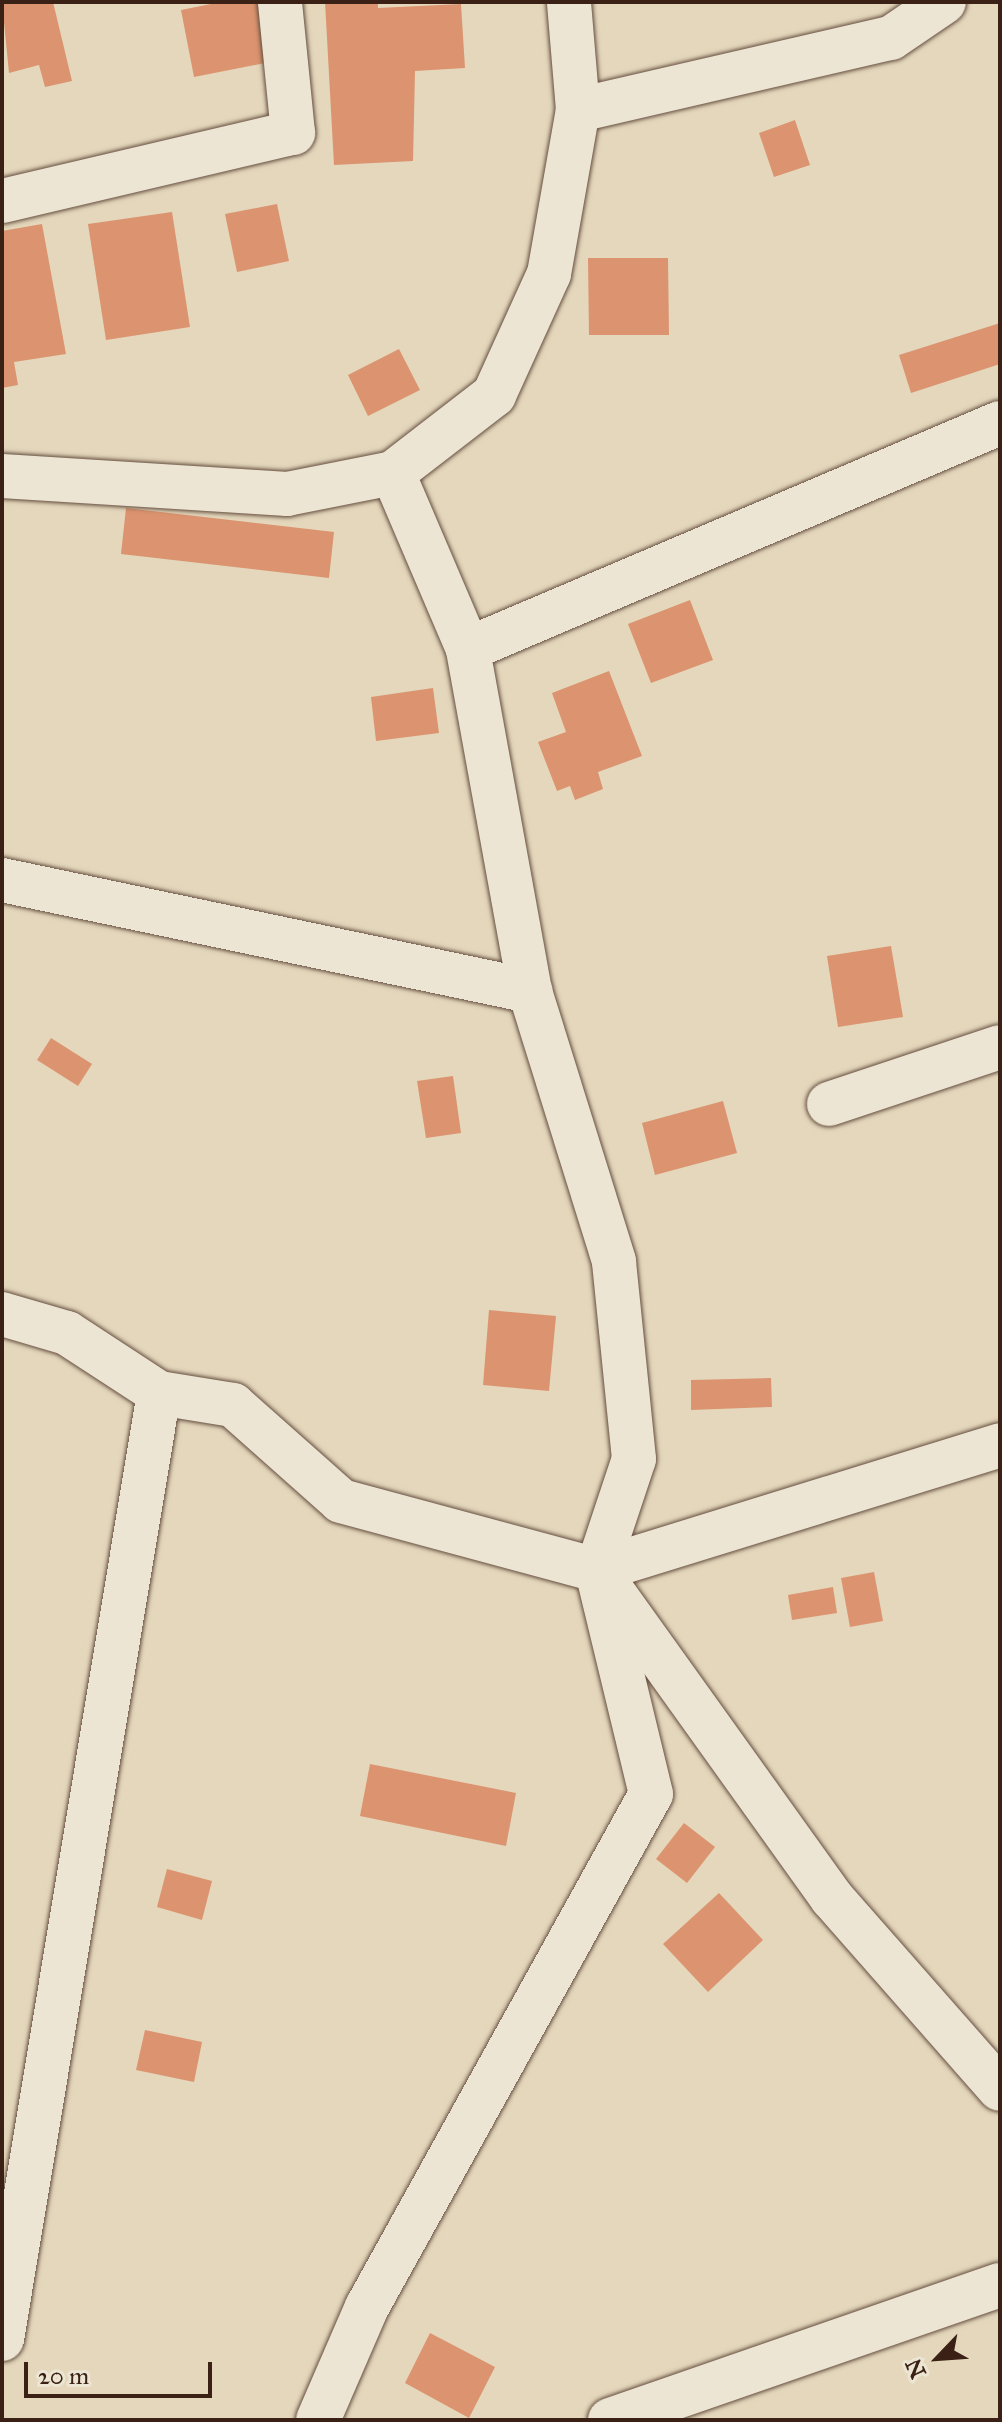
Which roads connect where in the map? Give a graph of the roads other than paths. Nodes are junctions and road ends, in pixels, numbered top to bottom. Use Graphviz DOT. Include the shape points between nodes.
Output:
graph roads {
  1 [pos="280,2"];
  2 [pos="569,2"];
  3 [pos="944,2"];
  4 [pos="578,110"];
  5 [pos="2,201"];
  6 [pos="1000,423"];
  7 [pos="393,473"];
  8 [pos="2,476"];
  9 [pos="468,649"];
  10 [pos="2,880"];
  11 [pos="530,991"];
  12 [pos="1000,1047"];
  13 [pos="829,1104"];
  14 [pos="2,1314"];
  15 [pos="159,1393"];
  16 [pos="1000,1445"];
  17 [pos="597,1570"];
  18 [pos="1000,2089"];
  19 [pos="1000,2285"];
  20 [pos="2,2339"];
  21 [pos="318,2420"];
  22 [pos="610,2420"];
  1 -- 5 [label="street" via="293,133"];
  2 -- 4 [label="street"];
  3 -- 4 [label="street" via="891,38"];
  4 -- 7 [label="street" via="549,274 494,395"];
  6 -- 9 [label="street"];
  7 -- 8 [label="street" via="287,494"];
  7 -- 9 [label="street"];
  9 -- 11 [label="street"];
  10 -- 11 [label="street"];
  11 -- 17 [label="street" via="614,1261 634,1459"];
  12 -- 13 [label="street"];
  14 -- 15 [label="street" via="67,1333"];
  15 -- 17 [label="street" via="233,1405 341,1501"];
  15 -- 20 [label="street"];
  16 -- 17 [label="street"];
  17 -- 18 [label="street" via="832,1898"];
  17 -- 21 [label="street" via="651,1794 367,2307"];
  19 -- 22 [label="street"];
}
